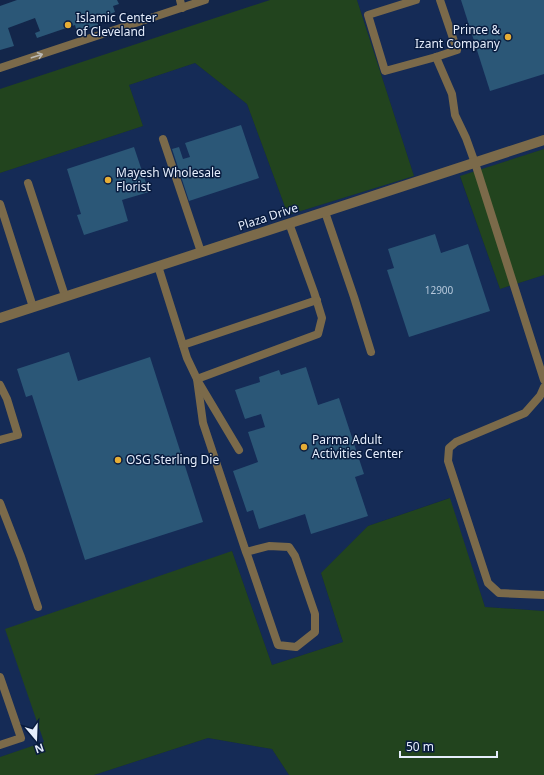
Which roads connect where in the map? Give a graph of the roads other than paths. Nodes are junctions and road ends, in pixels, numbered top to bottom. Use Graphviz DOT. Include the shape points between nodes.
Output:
graph roads {
  1 [pos="205,0"];
  2 [pos="416,0"];
  3 [pos="440,0"];
  4 [pos="181,4"];
  5 [pos="436,57"];
  6 [pos="0,68"];
  7 [pos="163,139"];
  8 [pos="544,140"];
  9 [pos="475,163"];
  10 [pos="28,183"];
  11 [pos="0,204"];
  12 [pos="325,212"];
  13 [pos="289,223"];
  14 [pos="201,252"];
  15 [pos="158,266"];
  16 [pos="65,296"];
  17 [pos="317,300"];
  18 [pos="34,307"];
  19 [pos="0,318"];
  20 [pos="183,345"];
  21 [pos="371,352"];
  22 [pos="197,379"];
  23 [pos="544,380"];
  24 [pos="0,385"];
  25 [pos="544,387"];
  26 [pos="0,440"];
  27 [pos="239,450"];
  28 [pos="0,503"];
  29 [pos="246,552"];
  30 [pos="544,595"];
  31 [pos="38,607"];
  32 [pos="0,677"];
  33 [pos="0,745"];
  1 -- 4 [label="lane"];
  2 -- 5 [label="lane" via="368,15 385,71"];
  3 -- 5 [label="lane" via="457,50"];
  6 -- 4 [label="lane, one-way"];
  5 -- 9 [label="lane" via="452,94 455,115"];
  7 -- 14 [label="lane"];
  8 -- 9 [label="street, Plaza Drive"];
  9 -- 12 [label="street, Plaza Drive"];
  9 -- 23 [label="lane"];
  10 -- 16 [label="lane"];
  11 -- 18 [label="lane"];
  12 -- 13 [label="street, Plaza Drive"];
  12 -- 21 [label="lane"];
  13 -- 14 [label="street, Plaza Drive"];
  13 -- 17 [label="lane"];
  14 -- 15 [label="street, Plaza Drive"];
  15 -- 16 [label="street, Plaza Drive"];
  15 -- 20 [label="lane"];
  16 -- 18 [label="street, Plaza Drive"];
  17 -- 20 [label="lane"];
  17 -- 22 [label="lane" via="322,318 318,334"];
  18 -- 19 [label="street, Plaza Drive"];
  20 -- 22 [label="lane"];
  22 -- 27 [label="lane"];
  22 -- 29 [label="lane" via="203,423"];
  24 -- 26 [label="lane" via="18,435"];
  25 -- 30 [label="lane" via="540,396 525,412 456,442 449,448 448,462 488,583 500,593"];
  28 -- 31 [label="lane"];
  29 -- 29 [label="lane" via="278,644 296,647 315,632 315,614 295,556 289,547 269,546"];
  32 -- 33 [label="lane" via="21,738"];
}
